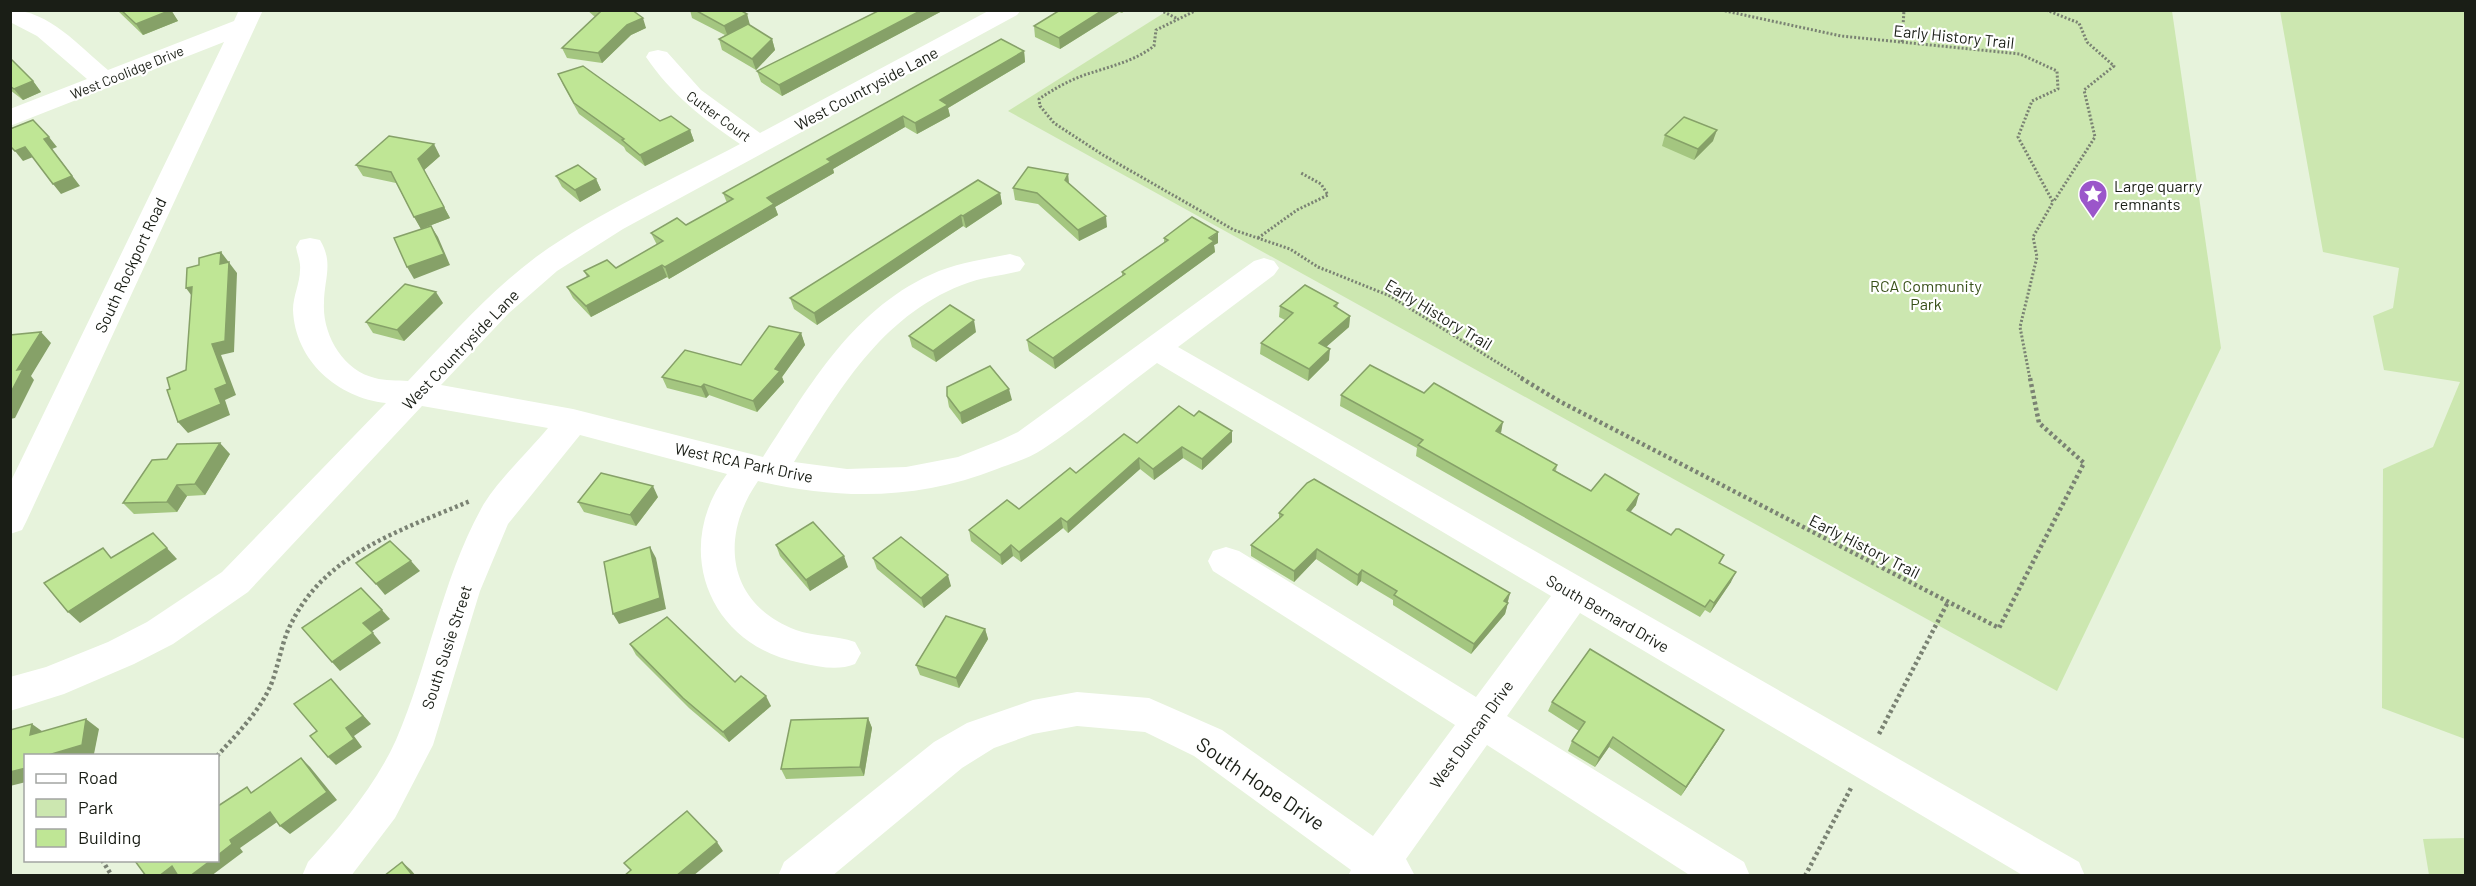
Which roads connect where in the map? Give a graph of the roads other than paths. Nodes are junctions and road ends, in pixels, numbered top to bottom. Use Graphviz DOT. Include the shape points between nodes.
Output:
graph roads {
  1 [pos="1009,10"];
  2 [pos="10,12"];
  3 [pos="247,18"];
  4 [pos="658,57"];
  5 [pos="104,80"];
  6 [pos="10,118"];
  7 [pos="760,145"];
  8 [pos="310,247"];
  9 [pos="1261,253"];
  10 [pos="1010,264"];
  11 [pos="1154,348"];
  12 [pos="417,393"];
  13 [pos="573,421"];
  14 [pos="761,468"];
  15 [pos="10,520"];
  16 [pos="1226,561"];
  17 [pos="1574,593"];
  18 [pos="842,653"];
  19 [pos="10,694"];
  20 [pos="1481,721"];
  21 [pos="803,872"];
  22 [pos="1380,872"];
  23 [pos="323,876"];
  24 [pos="1729,876"];
  25 [pos="2064,876"];
  1 -- 7 [label="street, West Countryside Lane"];
  2 -- 5 [label="street" via="46,31"];
  3 -- 5 [label="street, West Coolidge Drive"];
  3 -- 15 [label="street, South Rockport Road"];
  4 -- 7 [label="street, Cutter Court" via="689,95"];
  5 -- 6 [label="street, West Coolidge Drive"];
  7 -- 12 [label="street, West Countryside Lane" via="613,223 547,264 498,306"];
  8 -- 12 [label="street, West RCA Park Drive" via="315,269 308,313 323,355 350,380 365,387 390,393"];
  9 -- 11 [label="street, West RCA Park Drive"];
  10 -- 14 [label="street" via="942,281 894,308 848,355"];
  11 -- 14 [label="street, West RCA Park Drive" via="1030,441 973,465 888,482 825,479"];
  11 -- 17 [label="street, South Bernard Drive"];
  12 -- 13 [label="street, West RCA Park Drive"];
  12 -- 19 [label="street, West Countryside Lane" via="257,562 216,596 121,653"];
  13 -- 14 [label="street, West RCA Park Drive"];
  13 -- 23 [label="street, South Susie Street" via="495,515 472,566 422,724 408,755 361,834"];
  14 -- 18 [label="street" via="727,500 717,532 717,567 723,587 752,623 773,636 793,645"];
  16 -- 20 [label="street"];
  17 -- 20 [label="street, West Duncan Drive"];
  17 -- 25 [label="street, South Bernard Drive"];
  20 -- 22 [label="street, West Duncan Drive"];
  20 -- 24 [label="street"];
  21 -- 22 [label="street, South Hope Drive" via="948,755 981,735 1033,717 1077,709 1149,715 1208,743"];
}
